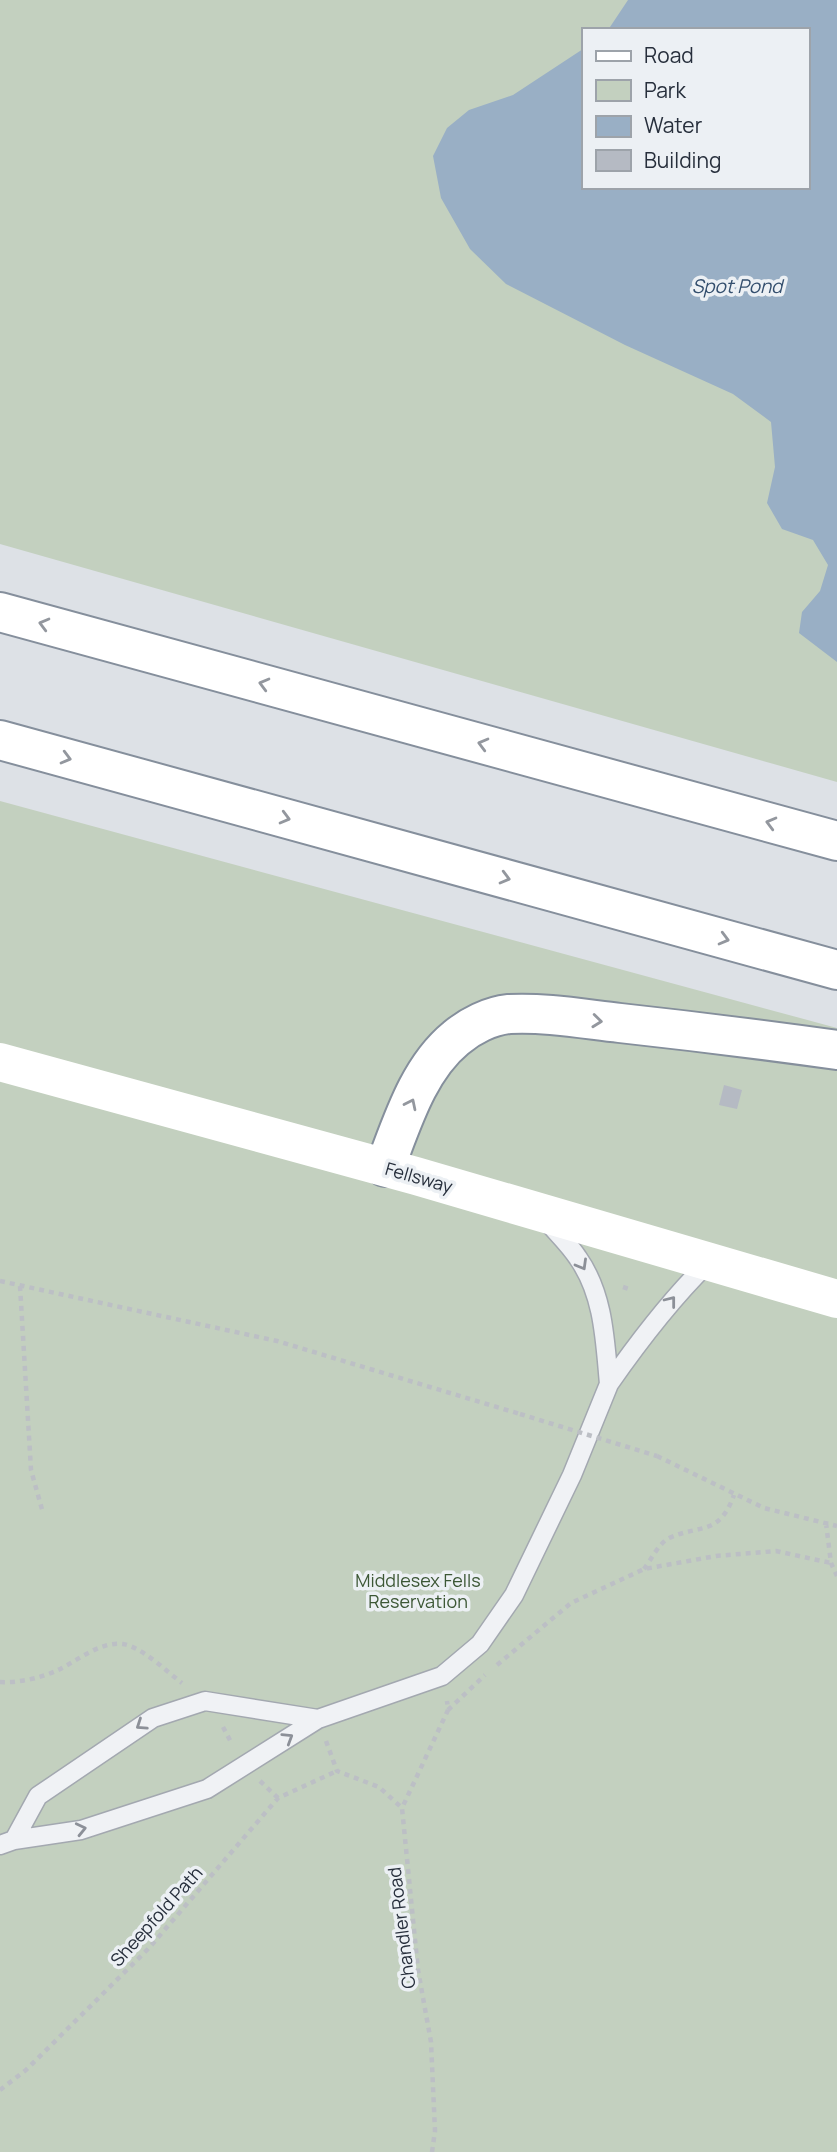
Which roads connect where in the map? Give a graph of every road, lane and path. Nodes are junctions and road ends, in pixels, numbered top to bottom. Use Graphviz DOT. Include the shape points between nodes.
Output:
graph roads {
  1 [pos="0,612"];
  2 [pos="0,740"];
  3 [pos="837,841"];
  4 [pos="837,970"];
  5 [pos="837,1051"];
  6 [pos="0,1062"];
  7 [pos="385,1167"];
  8 [pos="539,1212"];
  9 [pos="708,1263"];
  10 [pos="0,1281"];
  11 [pos="20,1286"];
  12 [pos="622,1287"];
  13 [pos="632,1290"];
  14 [pos="837,1299"];
  15 [pos="609,1384"];
  16 [pos="734,1495"];
  17 [pos="43,1513"];
  18 [pos="826,1522"];
  19 [pos="837,1526"];
  20 [pos="831,1563"];
  21 [pos="645,1569"];
  22 [pos="837,1576"];
  23 [pos="0,1682"];
  24 [pos="205,1701"];
  25 [pos="318,1719"];
  26 [pos="402,1808"];
  27 [pos="7,1842"];
  28 [pos="0,2090"];
  29 [pos="432,2152"];
  3 -- 1 [label="main road, one-way"];
  2 -- 4 [label="main road, one-way"];
  7 -- 5 [label="main road, one-way" via="412,1102 442,1052 471,1028 506,1014 690,1031"];
  6 -- 7 [label="main road, Fellsway"];
  7 -- 8 [label="main road, Fellsway"];
  8 -- 9 [label="main road, Fellsway"];
  8 -- 15 [label="lane, one-way" via="589,1276 602,1316"];
  9 -- 14 [label="main road, Fellsway"];
  15 -- 9 [label="lane, one-way" via="678,1291"];
  10 -- 11 [label="path"];
  11 -- 16 [label="path, bridge" via="277,1342 657,1456"];
  11 -- 17 [label="path" via="31,1470"];
  12 -- 13 [label="path"];
  15 -- 25 [label="lane" via="572,1475 514,1595 480,1644 442,1676"];
  16 -- 18 [label="path" via="764,1508"];
  16 -- 21 [label="path" via="713,1527 666,1539"];
  18 -- 19 [label="path"];
  18 -- 20 [label="path"];
  20 -- 21 [label="path" via="776,1551"];
  20 -- 22 [label="path"];
  21 -- 26 [label="path" via="571,1603 448,1710"];
  23 -- 24 [label="path" via="15,1683 55,1672 105,1646 124,1644 157,1661"];
  24 -- 25 [label="lane"];
  24 -- 27 [label="lane, one-way" via="153,1718 38,1796"];
  27 -- 25 [label="lane, one-way" via="81,1830 207,1789"];
  26 -- 28 [label="path, Sheepfold Path" via="379,1787 337,1771 278,1798 149,1948"];
  26 -- 29 [label="path, Chandler Road" via="418,1970 431,2042"];
}
